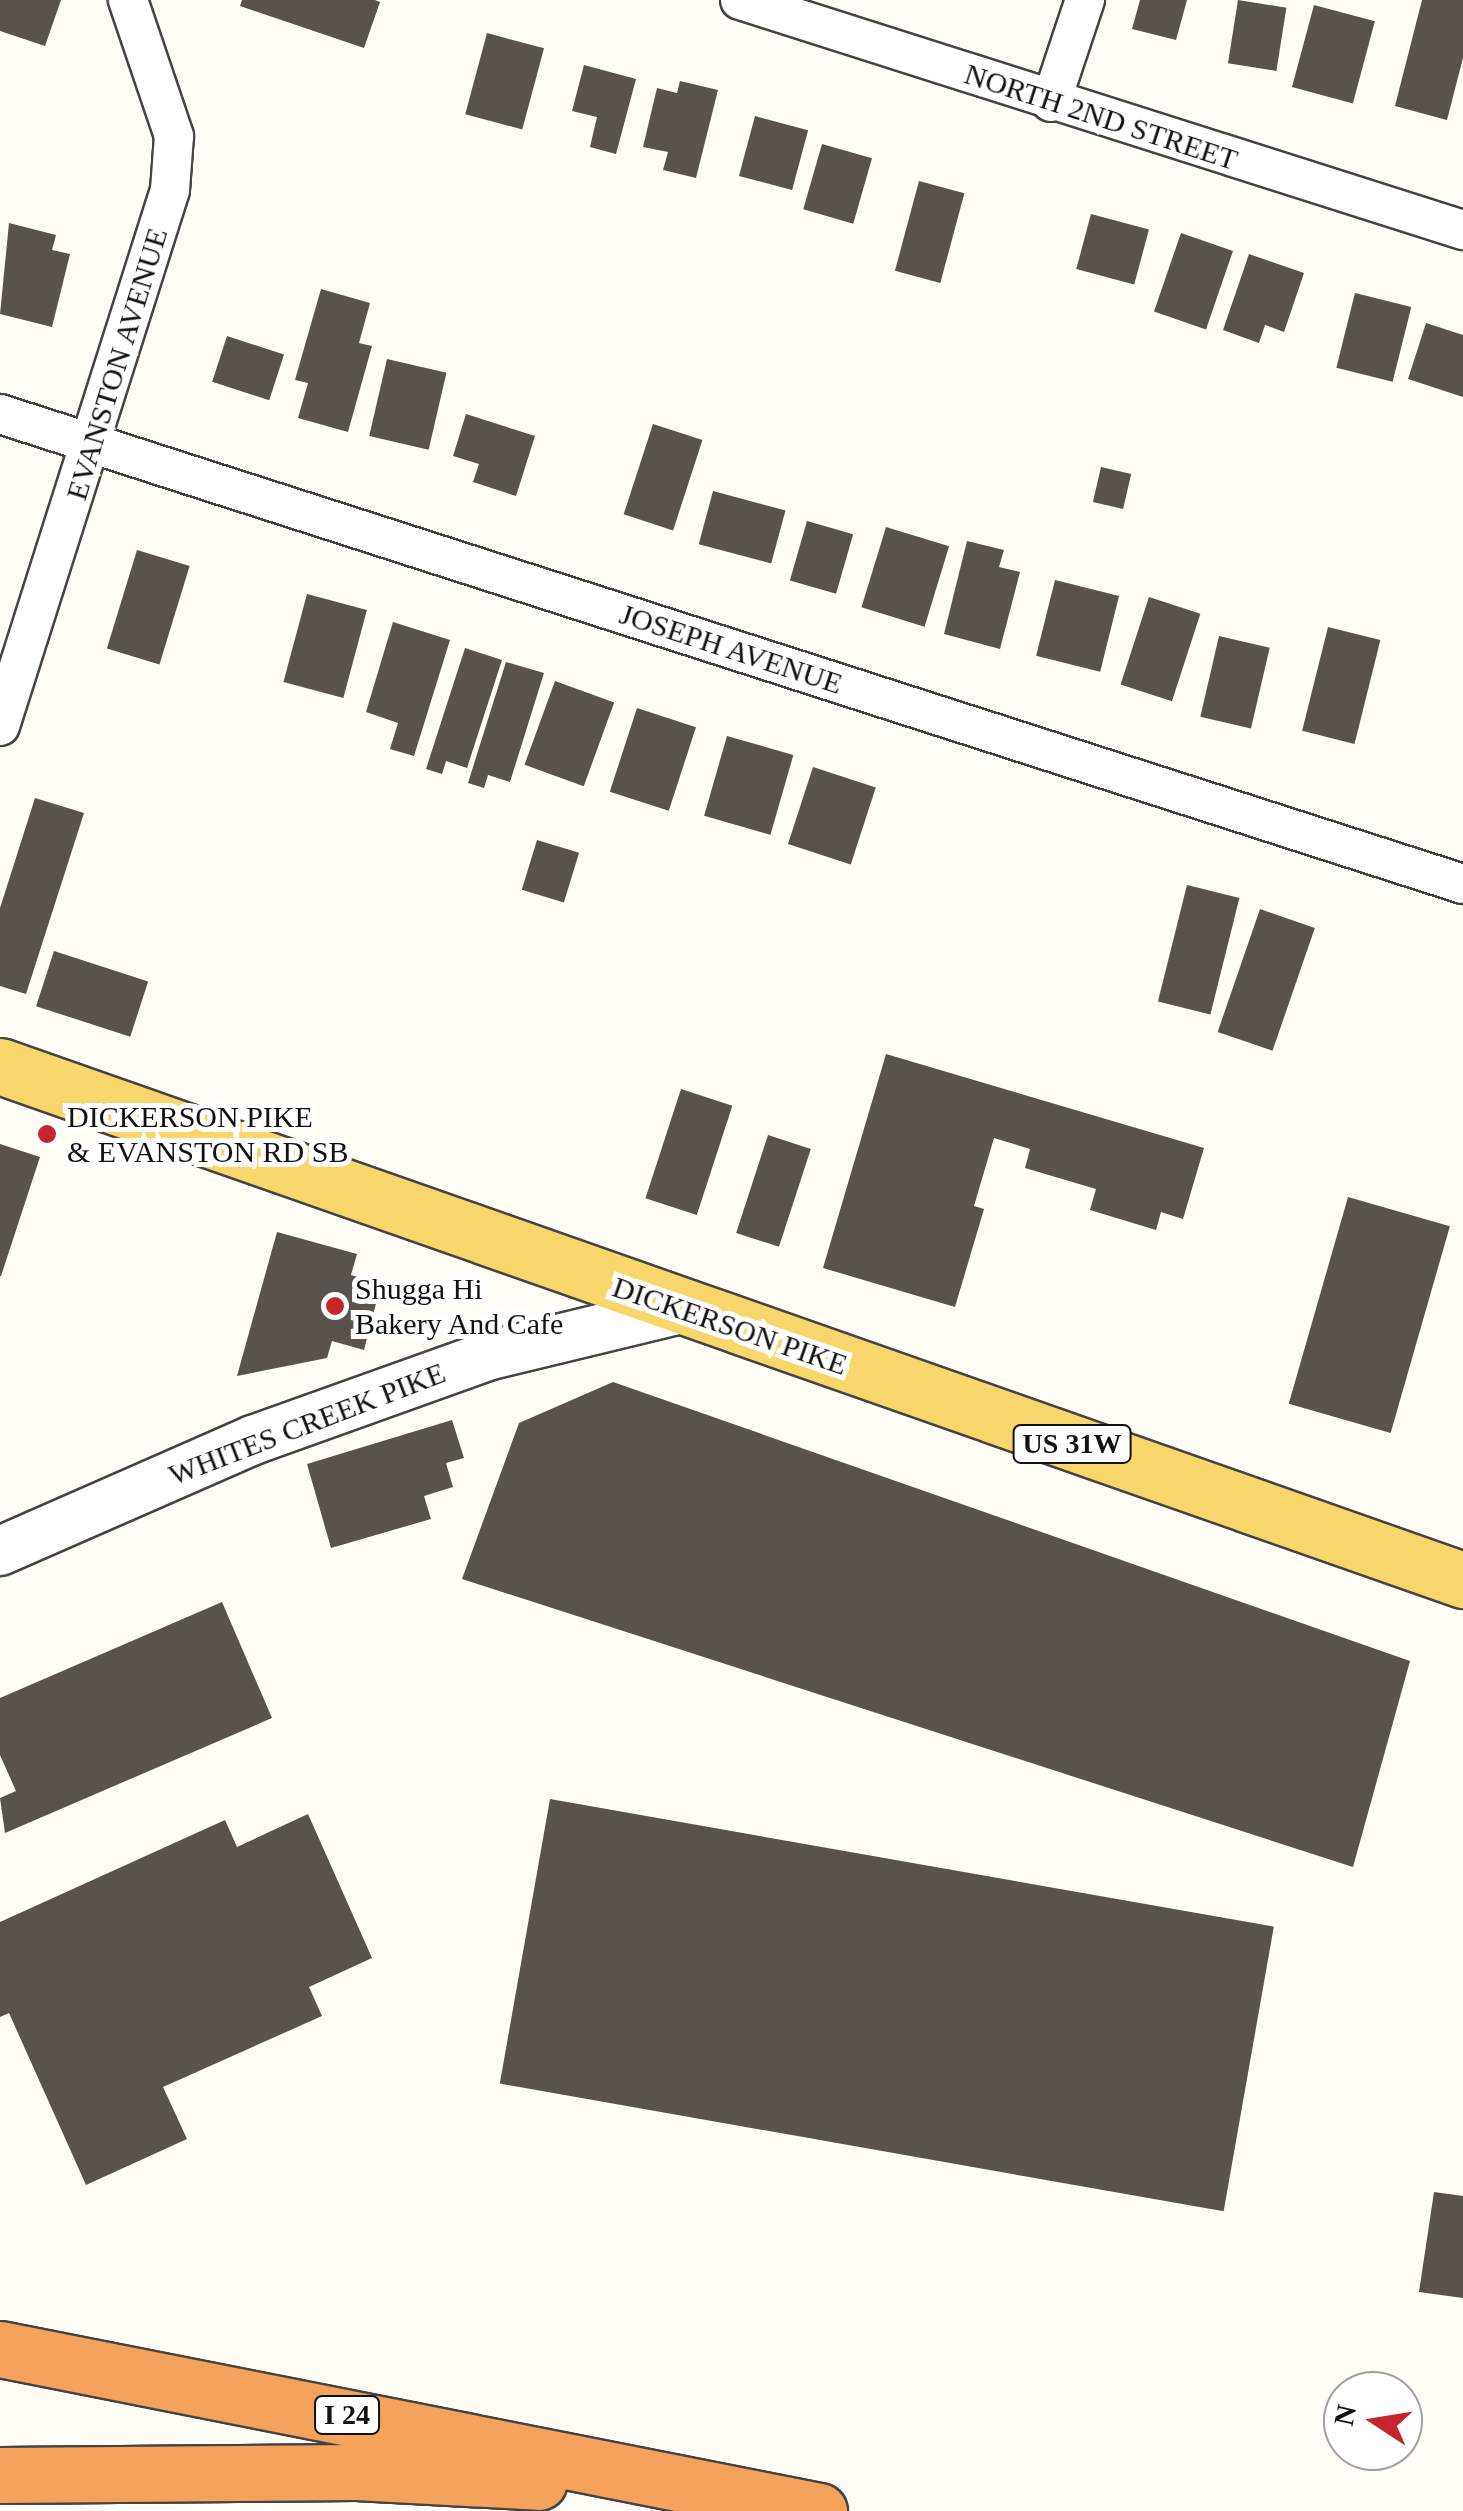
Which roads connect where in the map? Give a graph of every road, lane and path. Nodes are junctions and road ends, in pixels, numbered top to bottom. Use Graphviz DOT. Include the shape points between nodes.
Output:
graph roads {
  1 [pos="128,0"];
  2 [pos="740,0"];
  3 [pos="1084,0"];
  4 [pos="1051,102"];
  5 [pos="1463,230"];
  6 [pos="0,414"];
  7 [pos="93,444"];
  8 [pos="0,726"];
  9 [pos="1463,884"];
  10 [pos="0,1066"];
  11 [pos="680,1310"];
  12 [pos="0,1551"];
  13 [pos="1463,1580"];
  14 [pos="0,2349"];
  15 [pos="0,2476"];
  16 [pos="692,2490"];
  17 [pos="819,2511"];
  1 -- 7 [label="street, EVANSTON AVENUE" via="174,136 170,190"];
  2 -- 4 [label="street, NORTH 2ND STREET"];
  3 -- 4 [label="street"];
  4 -- 5 [label="street, NORTH 2ND STREET"];
  6 -- 7 [label="street, JOSEPH AVENUE"];
  7 -- 8 [label="street, EVANSTON AVENUE"];
  7 -- 9 [label="street, JOSEPH AVENUE"];
  10 -- 11 [label="main road, DICKERSON PIKE / US 31W"];
  11 -- 12 [label="street, WHITES CREEK PIKE" via="486,1356 253,1440"];
  11 -- 13 [label="main road, DICKERSON PIKE / US 31W"];
  14 -- 16 [label="highway, I 24"];
  15 -- 16 [label="highway" via="356,2472"];
  16 -- 17 [label="highway, I 24"];
}
